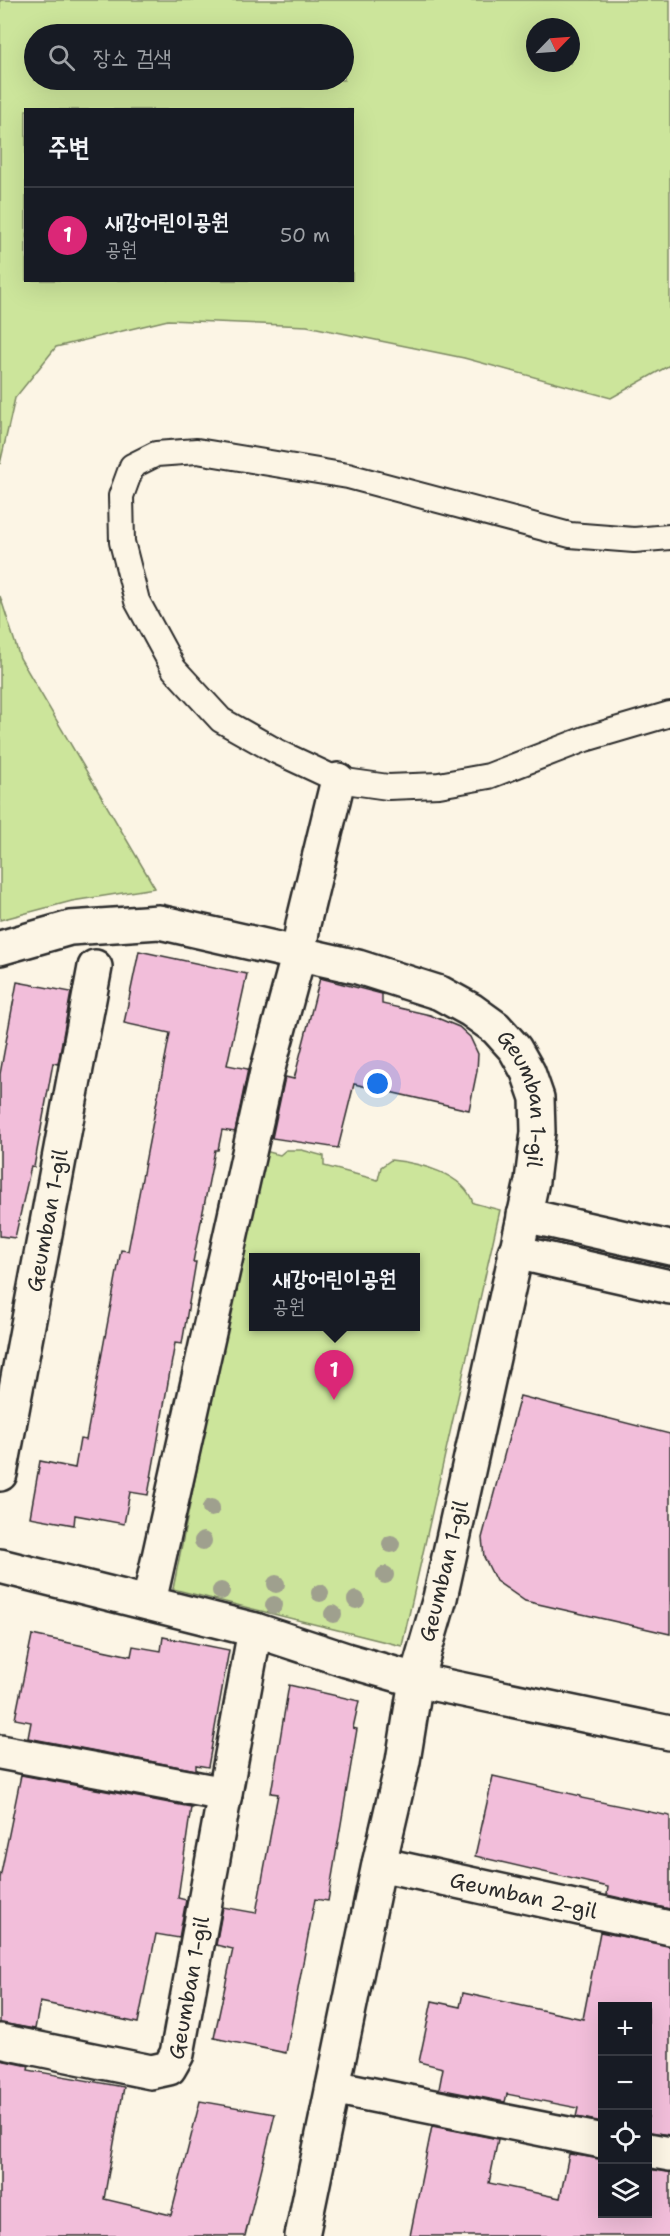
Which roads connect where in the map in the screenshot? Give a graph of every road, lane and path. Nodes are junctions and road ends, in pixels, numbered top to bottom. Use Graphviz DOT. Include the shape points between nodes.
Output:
graph roads {
  1 [pos="670,537"];
  2 [pos="670,714"];
  3 [pos="338,780"];
  4 [pos="0,948"];
  5 [pos="299,953"];
  6 [pos="95,967"];
  7 [pos="524,1215"];
  8 [pos="670,1248"];
  9 [pos="515,1252"];
  10 [pos="670,1287"];
  11 [pos="0,1474"];
  12 [pos="2,1574"];
  13 [pos="149,1602"];
  14 [pos="255,1630"];
  15 [pos="416,1680"];
  16 [pos="670,1733"];
  17 [pos="0,1752"];
  18 [pos="225,1794"];
  19 [pos="379,1864"];
  20 [pos="670,1928"];
  21 [pos="0,2041"];
  22 [pos="333,2087"];
  23 [pos="598,2140"];
  24 [pos="652,2151"];
  25 [pos="670,2154"];
  26 [pos="302,2236"];
  1 -- 3 [label="lane" via="634,540 570,535 348,476 197,451 156,454 132,466 121,496 122,542 137,601 174,669 221,720"];
  2 -- 3 [label="lane" via="585,739 489,776 398,787"];
  3 -- 5 [label="street"];
  4 -- 5 [label="street, Geumban 1-gil" via="70,928 159,922"];
  5 -- 7 [label="street, Geumban 1-gil" via="440,993 496,1028 515,1049 537,1098 532,1181"];
  5 -- 13 [label="street" via="267,1072"];
  6 -- 11 [label="street, Geumban 1-gil"];
  7 -- 8 [label="street"];
  7 -- 9 [label="street, Geumban 1-gil"];
  9 -- 10 [label="street"];
  9 -- 15 [label="street, Geumban 1-gil" via="440,1598"];
  12 -- 13 [label="street"];
  13 -- 14 [label="street"];
  14 -- 15 [label="street"];
  14 -- 18 [label="street, Geumban 1-gil"];
  15 -- 16 [label="street"];
  15 -- 19 [label="street" via="404,1761"];
  17 -- 18 [label="street"];
  18 -- 21 [label="street, Geumban 1-gil" via="177,2054 169,2068 151,2072"];
  19 -- 20 [label="street, Geumban 2-gil"];
  19 -- 22 [label="street"];
  22 -- 23 [label="street"];
  22 -- 26 [label="street"];
  24 -- 25 [label="street"];
}
